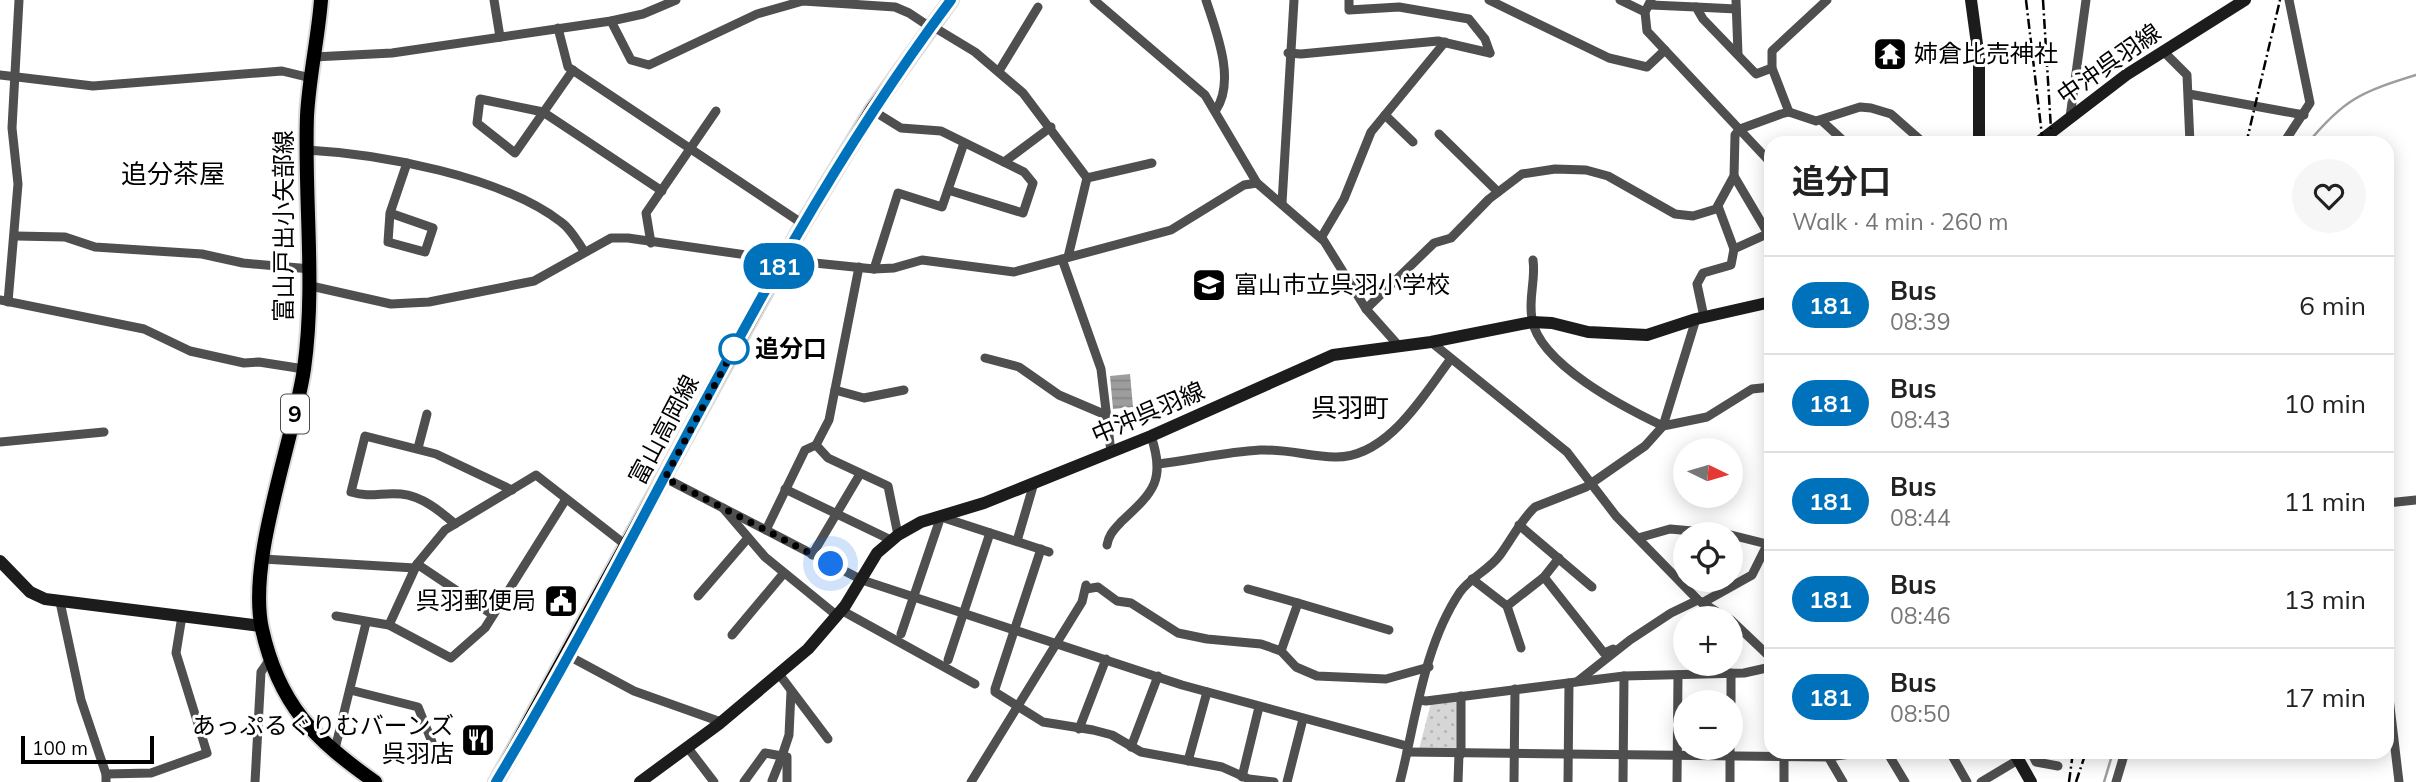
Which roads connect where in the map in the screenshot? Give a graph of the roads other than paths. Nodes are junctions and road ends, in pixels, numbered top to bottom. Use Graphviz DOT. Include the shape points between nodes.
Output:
graph roads {
  1 [pos="19,0"];
  2 [pos="321,0"];
  3 [pos="494,0"];
  4 [pos="676,0"];
  5 [pos="951,0"];
  6 [pos="1094,0"];
  7 [pos="1206,0"];
  8 [pos="1293,0"];
  9 [pos="1349,0"];
  10 [pos="1489,0"];
  11 [pos="1620,0"];
  12 [pos="1827,0"];
  13 [pos="1971,0"];
  14 [pos="2086,0"];
  15 [pos="2245,0"];
  16 [pos="2289,0"];
  17 [pos="797,1"];
  18 [pos="1108,4"];
  19 [pos="1400,4"];
  20 [pos="1736,5"];
  21 [pos="1649,6"];
  22 [pos="1038,7"];
  23 [pos="1696,8"];
  24 [pos="611,21"];
  25 [pos="931,27"];
  26 [pos="558,28"];
  27 [pos="500,37"];
  28 [pos="1445,43"];
  29 [pos="1665,50"];
  30 [pos="2163,51"];
  31 [pos="1288,52"];
  32 [pos="1738,54"];
  33 [pos="314,57"];
  34 [pos="1772,68"];
  35 [pos="573,70"];
  36 [pos="999,71"];
  37 [pos="0,75"];
  38 [pos="15,77"];
  39 [pos="311,78"];
  40 [pos="2189,94"];
  41 [pos="872,110"];
  42 [pos="1216,110"];
  43 [pos="716,111"];
  44 [pos="543,112"];
  45 [pos="1789,112"];
  46 [pos="1385,115"];
  47 [pos="2304,116"];
  48 [pos="2070,117"];
  49 [pos="1822,121"];
  50 [pos="1051,127"];
  51 [pos="1740,129"];
  52 [pos="1439,134"];
  53 [pos="1838,136"];
  54 [pos="1916,136"];
  55 [pos="1979,136"];
  56 [pos="2045,136"];
  57 [pos="2190,136"];
  58 [pos="2289,136"];
  59 [pos="1413,142"];
  60 [pos="964,143"];
  61 [pos="690,149"];
  62 [pos="307,150"];
  63 [pos="1764,155"];
  64 [pos="1004,162"];
  65 [pos="407,163"];
  66 [pos="1152,163"];
  67 [pos="1734,176"];
  68 [pos="1087,178"];
  69 [pos="1257,183"];
  70 [pos="662,191"];
  71 [pos="948,191"];
  72 [pos="1498,192"];
  73 [pos="1282,203"];
  74 [pos="1718,206"];
  75 [pos="390,213"];
  76 [pos="803,224"];
  77 [pos="1764,227"];
  78 [pos="16,236"];
  79 [pos="1321,238"];
  80 [pos="1764,238"];
  81 [pos="651,243"];
  82 [pos="1734,248"];
  83 [pos="584,251"];
  84 [pos="1065,258"];
  85 [pos="783,259"];
  86 [pos="1533,260"];
  87 [pos="859,267"];
  88 [pos="311,269"];
  89 [pos="874,269"];
  90 [pos="311,286"];
  91 [pos="4,301"];
  92 [pos="1764,304"];
  93 [pos="1366,309"];
  94 [pos="1700,318"];
  95 [pos="1532,322"];
  96 [pos="1431,342"];
  97 [pos="1398,345"];
  98 [pos="985,358"];
  99 [pos="1450,360"];
  100 [pos="304,369"];
  101 [pos="1764,388"];
  102 [pos="835,390"];
  103 [pos="904,390"];
  104 [pos="427,414"];
  105 [pos="1106,415"];
  106 [pos="1662,426"];
  107 [pos="104,432"];
  108 [pos="1151,436"];
  109 [pos="0,442"];
  110 [pos="816,445"];
  111 [pos="418,448"];
  112 [pos="1111,452"];
  113 [pos="1158,464"];
  114 [pos="860,474"];
  115 [pos="665,478"];
  116 [pos="1034,483"];
  117 [pos="1592,483"];
  118 [pos="785,489"];
  119 [pos="512,490"];
  120 [pos="566,499"];
  121 [pos="2416,499"];
  122 [pos="2394,502"];
  123 [pos="723,508"];
  124 [pos="836,514"];
  125 [pos="938,516"];
  126 [pos="455,524"];
  127 [pos="1519,525"];
  128 [pos="1673,529"];
  129 [pos="766,530"];
  130 [pos="990,533"];
  131 [pos="1743,536"];
  132 [pos="894,537"];
  133 [pos="748,538"];
  134 [pos="1639,538"];
  135 [pos="1764,539"];
  136 [pos="1017,541"];
  137 [pos="1107,545"];
  138 [pos="627,546"];
  139 [pos="1764,550"];
  140 [pos="812,555"];
  141 [pos="1559,558"];
  142 [pos="262,559"];
  143 [pos="0,561"];
  144 [pos="416,566"];
  145 [pos="784,573"];
  146 [pos="1544,577"];
  147 [pos="1472,579"];
  148 [pos="862,580"];
  149 [pos="1592,587"];
  150 [pos="1248,589"];
  151 [pos="698,596"];
  152 [pos="914,596"];
  153 [pos="61,602"];
  154 [pos="1700,602"];
  155 [pos="1298,603"];
  156 [pos="1507,606"];
  157 [pos="1707,606"];
  158 [pos="838,612"];
  159 [pos="964,613"];
  160 [pos="493,615"];
  161 [pos="182,616"];
  162 [pos="336,616"];
  163 [pos="366,623"];
  164 [pos="389,625"];
  165 [pos="261,626"];
  166 [pos="1389,629"];
  167 [pos="1015,630"];
  168 [pos="1743,632"];
  169 [pos="901,634"];
  170 [pos="732,635"];
  171 [pos="1630,640"];
  172 [pos="1057,643"];
  173 [pos="1521,648"];
  174 [pos="1281,651"];
  175 [pos="1764,652"];
  176 [pos="567,655"];
  177 [pos="271,659"];
  178 [pos="1107,659"];
  179 [pos="948,660"];
  180 [pos="1429,667"];
  181 [pos="1764,668"];
  182 [pos="1743,671"];
  183 [pos="779,674"];
  184 [pos="1673,675"];
  185 [pos="1624,676"];
  186 [pos="1158,677"];
  187 [pos="1574,682"];
  188 [pos="975,684"];
  189 [pos="1515,689"];
  190 [pos="350,690"];
  191 [pos="791,691"];
  192 [pos="1207,692"];
  193 [pos="1461,696"];
  194 [pos="1419,700"];
  195 [pos="1259,706"];
  196 [pos="1018,707"];
  197 [pos="1303,719"];
  198 [pos="721,722"];
  199 [pos="1079,729"];
  200 [pos="828,739"];
  201 [pos="2394,740"];
  202 [pos="432,742"];
  203 [pos="1131,747"];
  204 [pos="688,748"];
  205 [pos="1407,749"];
  206 [pos="334,753"];
  207 [pos="1743,753"];
  208 [pos="1460,754"];
  209 [pos="1514,754"];
  210 [pos="1569,754"];
  211 [pos="1623,755"];
  212 [pos="1764,755"];
  213 [pos="782,756"];
  214 [pos="1673,756"];
  215 [pos="1784,759"];
  216 [pos="1829,759"];
  217 [pos="1891,759"];
  218 [pos="1954,759"];
  219 [pos="2012,759"];
  220 [pos="2018,759"];
  221 [pos="2034,759"];
  222 [pos="2123,759"];
  223 [pos="1677,760"];
  224 [pos="1730,760"];
  225 [pos="1188,761"];
  226 [pos="2058,766"];
  227 [pos="1242,777"];
  228 [pos="106,778"];
  229 [pos="772,781"];
  230 [pos="255,782"];
  231 [pos="375,782"];
  232 [pos="496,782"];
  233 [pos="640,782"];
  234 [pos="714,782"];
  235 [pos="744,782"];
  236 [pos="787,782"];
  237 [pos="971,782"];
  238 [pos="1274,782"];
  239 [pos="1287,782"];
  240 [pos="1400,782"];
  241 [pos="1458,782"];
  242 [pos="1514,782"];
  243 [pos="1568,782"];
  244 [pos="1623,782"];
  245 [pos="1677,782"];
  246 [pos="1730,782"];
  247 [pos="1784,782"];
  248 [pos="1843,782"];
  249 [pos="1905,782"];
  250 [pos="1967,782"];
  251 [pos="1981,782"];
  252 [pos="2031,782"];
  253 [pos="2116,782"];
  254 [pos="2399,782"];
  1 -- 38 [label="street"];
  2 -- 33 [label="main road, 富山戸出小矢部線 / 9"];
  3 -- 27 [label="street"];
  4 -- 24 [label="street"];
  5 -- 25 [label="main road, 富山高岡線"];
  6 -- 18 [label="street"];
  7 -- 42 [label="street" via="1223,63 1222,94"];
  8 -- 31 [label="street"];
  9 -- 19 [label="street" via="1349,10"];
  10 -- 29 [label="street" via="1609,58 1647,67"];
  11 -- 21 [label="street"];
  12 -- 34 [label="street" via="1772,51"];
  13 -- 55 [label="main road" via="1979,60"];
  14 -- 48 [label="street"];
  15 -- 30 [label="main road, 中沖呉羽線"];
  16 -- 47 [label="street" via="2310,96"];
  17 -- 24 [label="street" via="757,14 649,65 631,60"];
  17 -- 25 [label="street" via="886,5"];
  18 -- 42 [label="street"];
  19 -- 28 [label="street" via="1469,19 1490,52"];
  20 -- 23 [label="street"];
  20 -- 32 [label="street"];
  21 -- 23 [label="street"];
  21 -- 29 [label="street" via="1647,31"];
  22 -- 36 [label="street"];
  23 -- 32 [label="street"];
  24 -- 26 [label="street"];
  25 -- 36 [label="street"];
  25 -- 41 [label="main road, 富山高岡線"];
  26 -- 27 [label="street"];
  26 -- 35 [label="street" via="568,67"];
  27 -- 33 [label="street" via="391,54"];
  28 -- 31 [label="street"];
  28 -- 46 [label="street"];
  29 -- 51 [label="street"];
  30 -- 40 [label="street" via="2187,75"];
  30 -- 48 [label="main road, 中沖呉羽線"];
  31 -- 73 [label="street"];
  32 -- 34 [label="street" via="1756,74"];
  33 -- 39 [label="main road, 富山戸出小矢部線 / 9"];
  34 -- 45 [label="street"];
  35 -- 44 [label="street"];
  35 -- 61 [label="street"];
  36 -- 50 [label="street"];
  37 -- 38 [label="street"];
  38 -- 39 [label="street" via="93,86 282,71"];
  38 -- 78 [label="street"];
  39 -- 62 [label="main road, 富山戸出小矢部線 / 9"];
  40 -- 47 [label="street"];
  40 -- 57 [label="street"];
  41 -- 60 [label="street" via="901,128 941,131"];
  41 -- 76 [label="main road, 富山高岡線"];
  42 -- 69 [label="street"];
  43 -- 61 [label="street"];
  44 -- 44 [label="street" via="515,153 477,123 480,99"];
  44 -- 70 [label="street"];
  45 -- 49 [label="street"];
  45 -- 51 [label="street"];
  46 -- 59 [label="street"];
  46 -- 79 [label="street" via="1365,143 1343,199"];
  47 -- 58 [label="street"];
  48 -- 56 [label="main road, 中沖呉羽線"];
  49 -- 53 [label="street"];
  49 -- 54 [label="street" via="1860,107 1871,108 1891,114"];
  50 -- 64 [label="street"];
  50 -- 68 [label="street"];
  51 -- 63 [label="street"];
  51 -- 67 [label="street" via="1732,147"];
  52 -- 72 [label="street"];
  60 -- 64 [label="street"];
  60 -- 71 [label="street"];
  61 -- 70 [label="street"];
  61 -- 76 [label="street"];
  62 -- 65 [label="street"];
  62 -- 88 [label="main road, 富山戸出小矢部線 / 9"];
  64 -- 71 [label="street" via="1024,172 1033,183 1023,213"];
  65 -- 75 [label="street"];
  65 -- 83 [label="street" via="518,198 564,223"];
  66 -- 68 [label="street"];
  67 -- 74 [label="street"];
  67 -- 77 [label="street"];
  68 -- 84 [label="street"];
  69 -- 73 [label="street"];
  69 -- 84 [label="street" via="1244,184 1171,230"];
  70 -- 81 [label="street" via="646,213"];
  71 -- 89 [label="street" via="942,207 898,193"];
  72 -- 74 [label="street" via="1522,174 1573,169 1602,173 1675,214 1693,216"];
  72 -- 93 [label="street" via="1451,238 1434,243"];
  73 -- 79 [label="street"];
  74 -- 82 [label="street"];
  75 -- 75 [label="street" via="388,242 425,252 433,228"];
  76 -- 85 [label="main road, 富山高岡線"];
  78 -- 88 [label="street" via="65,237 95,247 202,254"];
  78 -- 91 [label="street"];
  79 -- 93 [label="street"];
  80 -- 82 [label="street"];
  81 -- 83 [label="street" via="611,238"];
  81 -- 85 [label="street"];
  82 -- 94 [label="street" via="1731,265 1703,273 1697,284"];
  83 -- 90 [label="street" via="534,281 429,302 391,304"];
  84 -- 89 [label="street" via="1014,272 922,260"];
  84 -- 105 [label="street" via="1101,369"];
  85 -- 87 [label="street"];
  85 -- 115 [label="main road, 富山高岡線"];
  86 -- 95 [label="street"];
  87 -- 89 [label="street"];
  87 -- 102 [label="street"];
  88 -- 90 [label="main road, 富山戸出小矢部線 / 9"];
  90 -- 100 [label="main road, 富山戸出小矢部線 / 9"];
  91 -- 100 [label="street" via="144,329 190,351"];
  92 -- 94 [label="main road, 中沖呉羽線"];
  93 -- 97 [label="street"];
  94 -- 95 [label="main road, 中沖呉羽線" via="1658,333 1632,335"];
  94 -- 106 [label="street"];
  95 -- 96 [label="main road, 中沖呉羽線"];
  95 -- 106 [label="street" via="1551,353 1583,381"];
  96 -- 97 [label="main road, 中沖呉羽線"];
  96 -- 99 [label="street"];
  97 -- 108 [label="main road, 中沖呉羽線" via="1332,355"];
  98 -- 105 [label="street" via="1019,367 1059,396"];
  99 -- 113 [label="street" via="1389,434 1355,454 1335,457 1258,450"];
  99 -- 117 [label="street" via="1567,452"];
  100 -- 142 [label="main road, 富山戸出小矢部線 / 9"];
  101 -- 106 [label="street" via="1752,389 1707,417"];
  102 -- 103 [label="street" via="864,398"];
  102 -- 110 [label="street" via="829,420"];
  104 -- 111 [label="street"];
  105 -- 112 [label="street"];
  106 -- 117 [label="street" via="1645,446"];
  107 -- 109 [label="street"];
  108 -- 112 [label="main road, 中沖呉羽線"];
  108 -- 113 [label="street"];
  110 -- 114 [label="street" via="828,458"];
  110 -- 118 [label="street" via="805,450"];
  111 -- 119 [label="street"];
  111 -- 126 [label="street" via="365,436 351,492 370,498 402,494 440,511"];
  112 -- 116 [label="main road, 中沖呉羽線"];
  113 -- 137 [label="street" via="1155,486 1111,532"];
  114 -- 124 [label="street"];
  114 -- 132 [label="street" via="888,485"];
  115 -- 123 [label="street"];
  115 -- 138 [label="main road, 富山高岡線"];
  116 -- 125 [label="main road, 中沖呉羽線"];
  116 -- 136 [label="street"];
  117 -- 127 [label="street" via="1535,507"];
  117 -- 134 [label="street"];
  118 -- 124 [label="street"];
  118 -- 129 [label="street"];
  119 -- 120 [label="street" via="536,475"];
  119 -- 126 [label="street"];
  120 -- 138 [label="street"];
  120 -- 160 [label="street"];
  121 -- 122 [label="street"];
  123 -- 129 [label="street"];
  123 -- 133 [label="street"];
  124 -- 132 [label="street"];
  124 -- 140 [label="street"];
  125 -- 130 [label="street"];
  125 -- 132 [label="main road, 中沖呉羽線"];
  125 -- 152 [label="street"];
  126 -- 144 [label="street"];
  127 -- 141 [label="street"];
  127 -- 147 [label="street" via="1499,557"];
  128 -- 134 [label="street"];
  129 -- 140 [label="street"];
  130 -- 136 [label="street"];
  130 -- 159 [label="street"];
  131 -- 135 [label="street"];
  132 -- 148 [label="main road, 中沖呉羽線" via="877,553"];
  133 -- 145 [label="street"];
  133 -- 151 [label="street"];
  134 -- 154 [label="street"];
  136 -- 167 [label="street" via="1045,550"];
  138 -- 176 [label="main road, 富山高岡線"];
  139 -- 154 [label="street" via="1752,575"];
  140 -- 148 [label="street"];
  141 -- 146 [label="street"];
  141 -- 149 [label="street"];
  142 -- 144 [label="street"];
  142 -- 165 [label="main road, 富山戸出小矢部線 / 9"];
  143 -- 153 [label="main road" via="30,592"];
  144 -- 160 [label="street"];
  144 -- 164 [label="street"];
  145 -- 158 [label="street"];
  145 -- 170 [label="street"];
  146 -- 156 [label="street"];
  146 -- 171 [label="street" via="1604,653"];
  147 -- 156 [label="street"];
  147 -- 180 [label="street" via="1441,630"];
  148 -- 152 [label="street"];
  148 -- 158 [label="main road, 中沖呉羽線"];
  150 -- 155 [label="street"];
  152 -- 159 [label="street"];
  152 -- 169 [label="street"];
  153 -- 161 [label="main road"];
  153 -- 228 [label="street" via="80,700"];
  154 -- 157 [label="street"];
  154 -- 171 [label="street" via="1671,612"];
  155 -- 166 [label="street"];
  155 -- 174 [label="street"];
  156 -- 173 [label="street"];
  158 -- 183 [label="main road, 中沖呉羽線" via="808,649"];
  158 -- 188 [label="street"];
  159 -- 167 [label="street"];
  159 -- 179 [label="street"];
  160 -- 164 [label="street" via="451,658"];
  161 -- 165 [label="main road"];
  161 -- 228 [label="street" via="176,653 207,753 151,773"];
  162 -- 163 [label="street"];
  163 -- 164 [label="street"];
  163 -- 190 [label="street"];
  165 -- 177 [label="main road, 富山戸出小矢部線 / 9"];
  167 -- 172 [label="street"];
  167 -- 196 [label="street" via="995,690"];
  168 -- 175 [label="street"];
  171 -- 187 [label="street"];
  172 -- 174 [label="street" via="1082,602 1086,586 1132,603 1185,635 1250,641"];
  172 -- 178 [label="street"];
  172 -- 196 [label="street"];
  174 -- 180 [label="street" via="1296,667 1317,676 1386,679"];
  176 -- 198 [label="street" via="634,691"];
  176 -- 232 [label="main road, 富山高岡線"];
  177 -- 206 [label="main road, 富山戸出小矢部線 / 9" via="300,717"];
  177 -- 230 [label="street" via="261,672"];
  178 -- 186 [label="street"];
  178 -- 199 [label="street"];
  180 -- 194 [label="street"];
  181 -- 182 [label="street"];
  183 -- 191 [label="street"];
  183 -- 198 [label="main road, 中沖呉羽線"];
  184 -- 185 [label="street"];
  185 -- 187 [label="street"];
  185 -- 211 [label="street"];
  186 -- 192 [label="street"];
  186 -- 203 [label="street"];
  187 -- 189 [label="street"];
  187 -- 210 [label="street"];
  189 -- 193 [label="street"];
  189 -- 209 [label="street"];
  190 -- 202 [label="street" via="418,707"];
  190 -- 206 [label="street"];
  191 -- 200 [label="street"];
  191 -- 213 [label="street" via="789,735"];
  192 -- 195 [label="street"];
  192 -- 225 [label="street"];
  193 -- 194 [label="street"];
  193 -- 208 [label="street"];
  194 -- 205 [label="street"];
  195 -- 197 [label="street"];
  195 -- 227 [label="street"];
  196 -- 199 [label="street" via="1043,722"];
  196 -- 237 [label="street"];
  197 -- 205 [label="street"];
  197 -- 239 [label="street"];
  198 -- 204 [label="main road, 中沖呉羽線"];
  199 -- 203 [label="street" via="1112,735"];
  201 -- 254 [label="street"];
  203 -- 225 [label="street"];
  204 -- 233 [label="main road, 中沖呉羽線"];
  204 -- 234 [label="street"];
  205 -- 208 [label="street"];
  205 -- 240 [label="street"];
  206 -- 231 [label="main road, 富山戸出小矢部線 / 9"];
  207 -- 212 [label="street"];
  208 -- 209 [label="street"];
  208 -- 241 [label="street"];
  209 -- 210 [label="street"];
  209 -- 242 [label="street"];
  210 -- 211 [label="street"];
  210 -- 243 [label="street"];
  211 -- 214 [label="street"];
  211 -- 244 [label="street"];
  213 -- 229 [label="street"];
  213 -- 235 [label="street" via="765,753"];
  213 -- 236 [label="street" via="787,757"];
  215 -- 247 [label="street"];
  216 -- 248 [label="street"];
  217 -- 249 [label="street"];
  218 -- 250 [label="street"];
  219 -- 251 [label="street"];
  220 -- 252 [label="main road"];
  221 -- 226 [label="street"];
  222 -- 253 [label="street"];
  223 -- 245 [label="street"];
  224 -- 246 [label="street"];
  225 -- 227 [label="street" via="1222,767"];
  227 -- 238 [label="street"];
}
